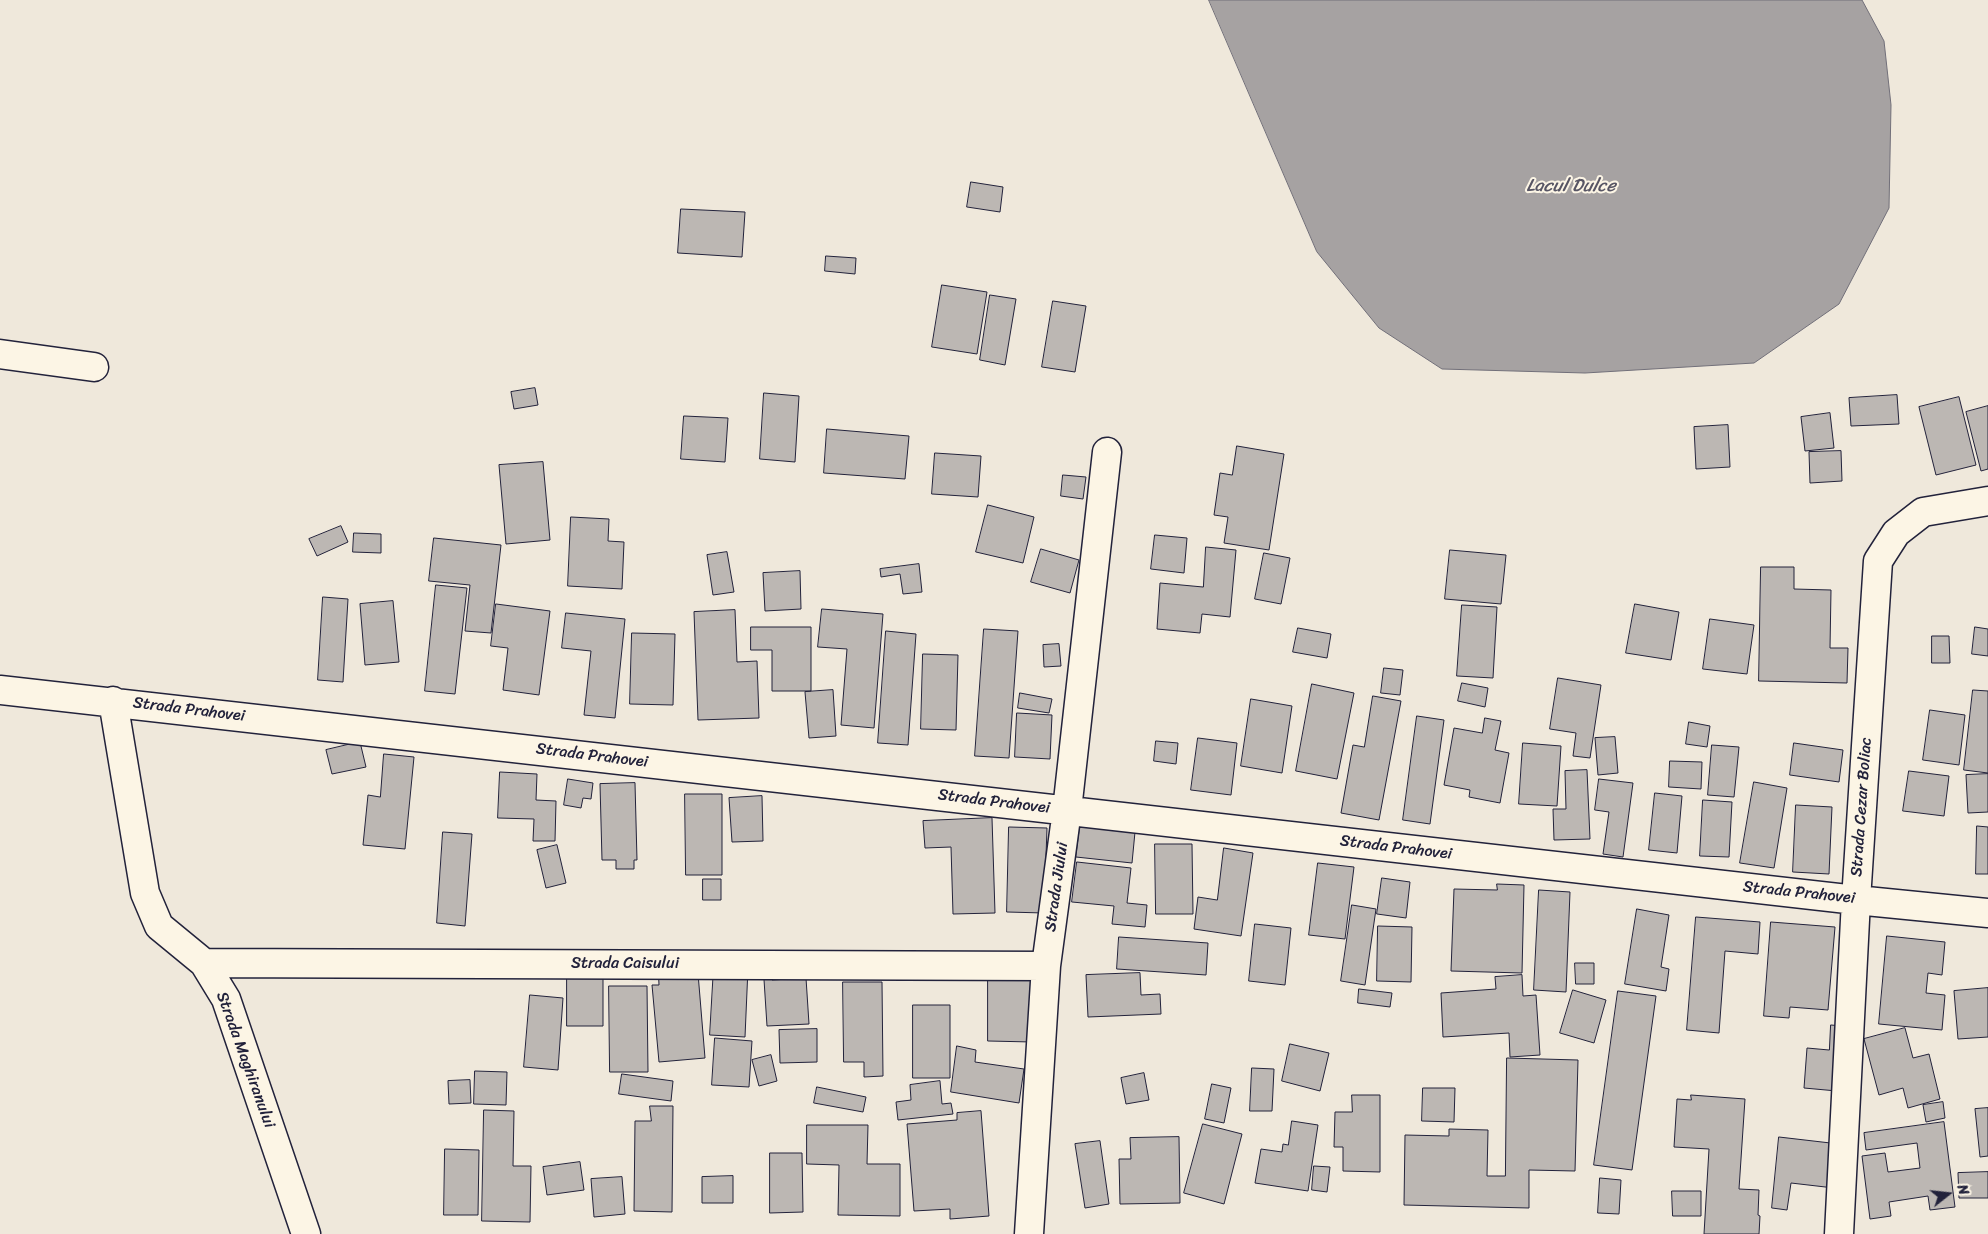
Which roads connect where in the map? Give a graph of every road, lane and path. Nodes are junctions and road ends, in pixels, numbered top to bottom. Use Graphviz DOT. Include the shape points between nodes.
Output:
graph roads {
  1 [pos="0,354"];
  2 [pos="94,367"];
  3 [pos="1107,452"];
  4 [pos="1988,501"];
  5 [pos="0,690"];
  6 [pos="113,701"];
  7 [pos="1067,810"];
  8 [pos="1856,900"];
  9 [pos="1988,913"];
  10 [pos="204,963"];
  11 [pos="1046,966"];
  12 [pos="306,1234"];
  13 [pos="1029,1234"];
  14 [pos="1839,1234"];
  1 -- 2 [label="street"];
  3 -- 7 [label="street, Strada Jiului"];
  4 -- 8 [label="street, Strada Cezar Boliac" via="1923,512 1896,532 1878,560"];
  5 -- 6 [label="street, Strada Prahovei"];
  6 -- 7 [label="street, Strada Prahovei"];
  6 -- 10 [label="street, Strada Maghiranului" via="145,893 160,926"];
  7 -- 8 [label="street, Strada Prahovei"];
  7 -- 11 [label="street, Strada Jiului"];
  8 -- 9 [label="street, Strada Prahovei"];
  8 -- 14 [label="street, Strada Cezar Boliac"];
  10 -- 11 [label="street, Strada Caisului"];
  10 -- 12 [label="street, Strada Maghiranului" via="226,999"];
  11 -- 13 [label="street, Strada Jiului"];
}
